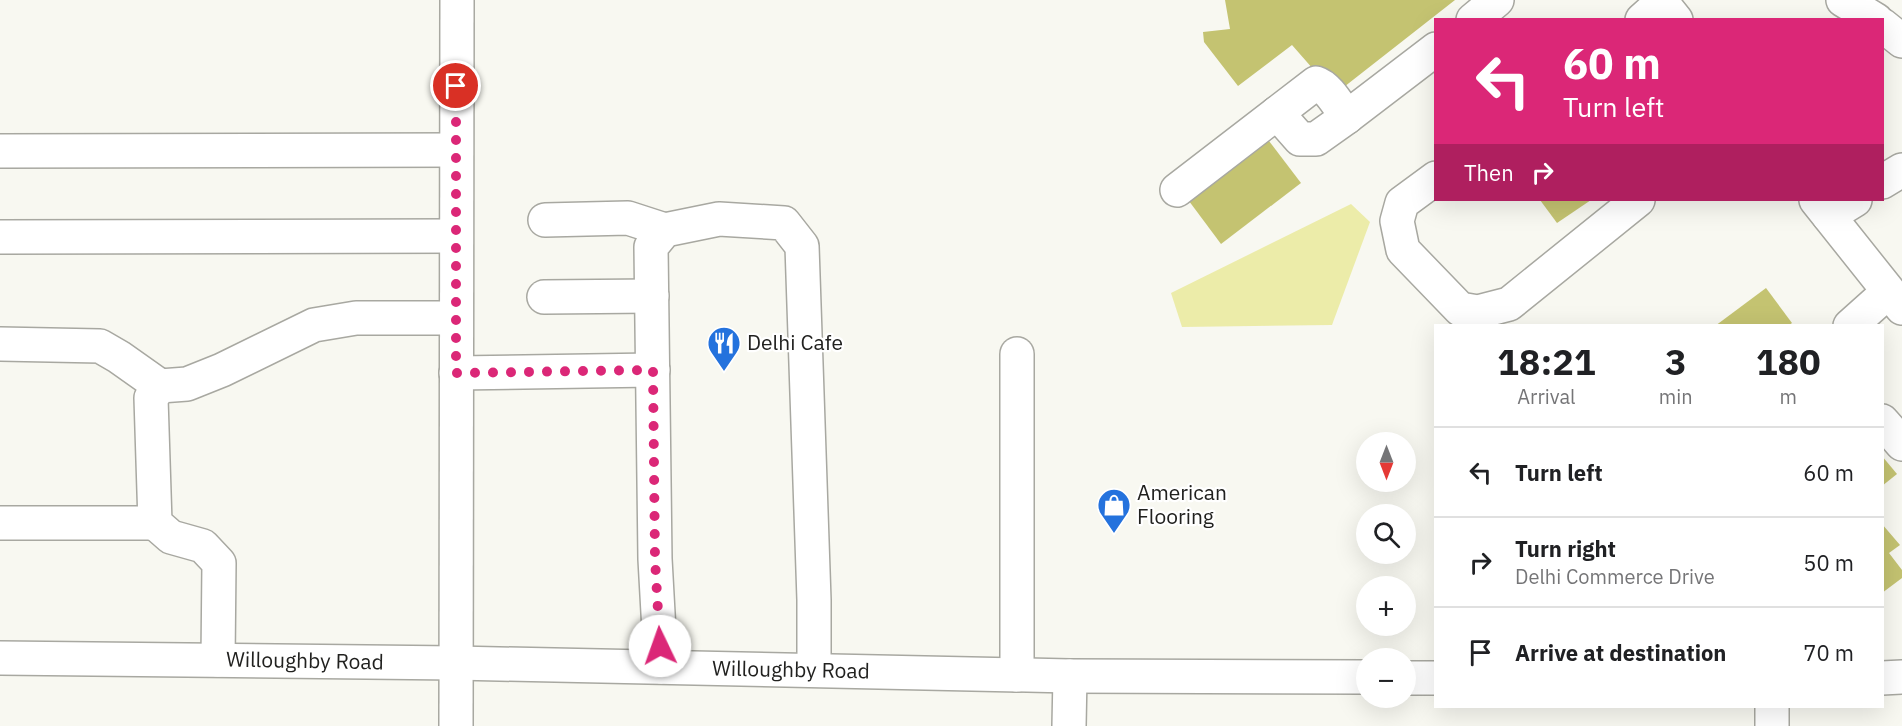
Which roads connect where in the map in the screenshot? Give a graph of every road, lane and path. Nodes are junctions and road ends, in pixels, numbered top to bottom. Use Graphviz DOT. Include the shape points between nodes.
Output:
graph roads {
  1 [pos="457,0"];
  2 [pos="1497,0"];
  3 [pos="1843,0"];
  4 [pos="1475,18"];
  5 [pos="1873,18"];
  6 [pos="1884,27"];
  7 [pos="1902,41"];
  8 [pos="1434,51"];
  9 [pos="1277,113"];
  10 [pos="1347,117"];
  11 [pos="456,150"];
  12 [pos="0,151"];
  13 [pos="1902,170"];
  14 [pos="1434,179"];
  15 [pos="1884,181"];
  16 [pos="1176,190"];
  17 [pos="1637,201"];
  18 [pos="1833,205"];
  19 [pos="545,220"];
  20 [pos="665,230"];
  21 [pos="456,236"];
  22 [pos="0,237"];
  23 [pos="652,296"];
  24 [pos="544,297"];
  25 [pos="1895,300"];
  26 [pos="1449,312"];
  27 [pos="456,318"];
  28 [pos="1853,324"];
  29 [pos="0,344"];
  30 [pos="1017,354"];
  31 [pos="653,370"];
  32 [pos="456,373"];
  33 [pos="160,386"];
  34 [pos="0,523"];
  35 [pos="155,523"];
  36 [pos="0,658"];
  37 [pos="218,660"];
  38 [pos="456,663"];
  39 [pos="661,667"];
  40 [pos="814,670"];
  41 [pos="1017,675"];
  42 [pos="1070,676"];
  43 [pos="1356,677"];
  44 [pos="1902,677"];
  45 [pos="1416,678"];
  46 [pos="1434,678"];
  47 [pos="1884,678"];
  48 [pos="1772,708"];
  49 [pos="456,726"];
  50 [pos="1070,726"];
  51 [pos="1772,726"];
  1 -- 11 [label="street"];
  2 -- 4 [label="street"];
  3 -- 5 [label="street"];
  6 -- 7 [label="street"];
  8 -- 10 [label="street"];
  9 -- 10 [label="street" via="1300,139 1316,139"];
  9 -- 10 [label="street" via="1316,83"];
  9 -- 16 [label="street"];
  11 -- 12 [label="street"];
  11 -- 21 [label="street"];
  13 -- 15 [label="street"];
  14 -- 26 [label="street" via="1402,203 1397,221 1403,250"];
  17 -- 26 [label="street" via="1509,304 1478,312"];
  18 -- 25 [label="street"];
  19 -- 20 [label="street" via="628,218"];
  20 -- 23 [label="street" via="651,247"];
  20 -- 40 [label="street" via="719,219 784,223 802,246"];
  21 -- 22 [label="street"];
  21 -- 27 [label="street"];
  23 -- 24 [label="street"];
  23 -- 31 [label="street"];
  25 -- 28 [label="street"];
  27 -- 32 [label="street"];
  27 -- 33 [label="street" via="356,318 314,325 187,384"];
  29 -- 33 [label="street" via="100,346"];
  30 -- 41 [label="street"];
  31 -- 32 [label="street"];
  31 -- 39 [label="street" via="655,559"];
  32 -- 38 [label="street"];
  33 -- 35 [label="street" via="151,398"];
  34 -- 35 [label="street"];
  35 -- 37 [label="street" via="171,537 203,546 219,563"];
  36 -- 37 [label="street, Willoughby Road"];
  37 -- 38 [label="street, Willoughby Road"];
  38 -- 39 [label="street, Willoughby Road"];
  38 -- 49 [label="street"];
  39 -- 40 [label="street, Willoughby Road"];
  40 -- 41 [label="street, Willoughby Road"];
  41 -- 42 [label="street, Willoughby Road"];
  42 -- 43 [label="street, Willoughby Road"];
  42 -- 50 [label="street"];
  44 -- 47 [label="street"];
  45 -- 46 [label="street"];
  48 -- 51 [label="street"];
}
